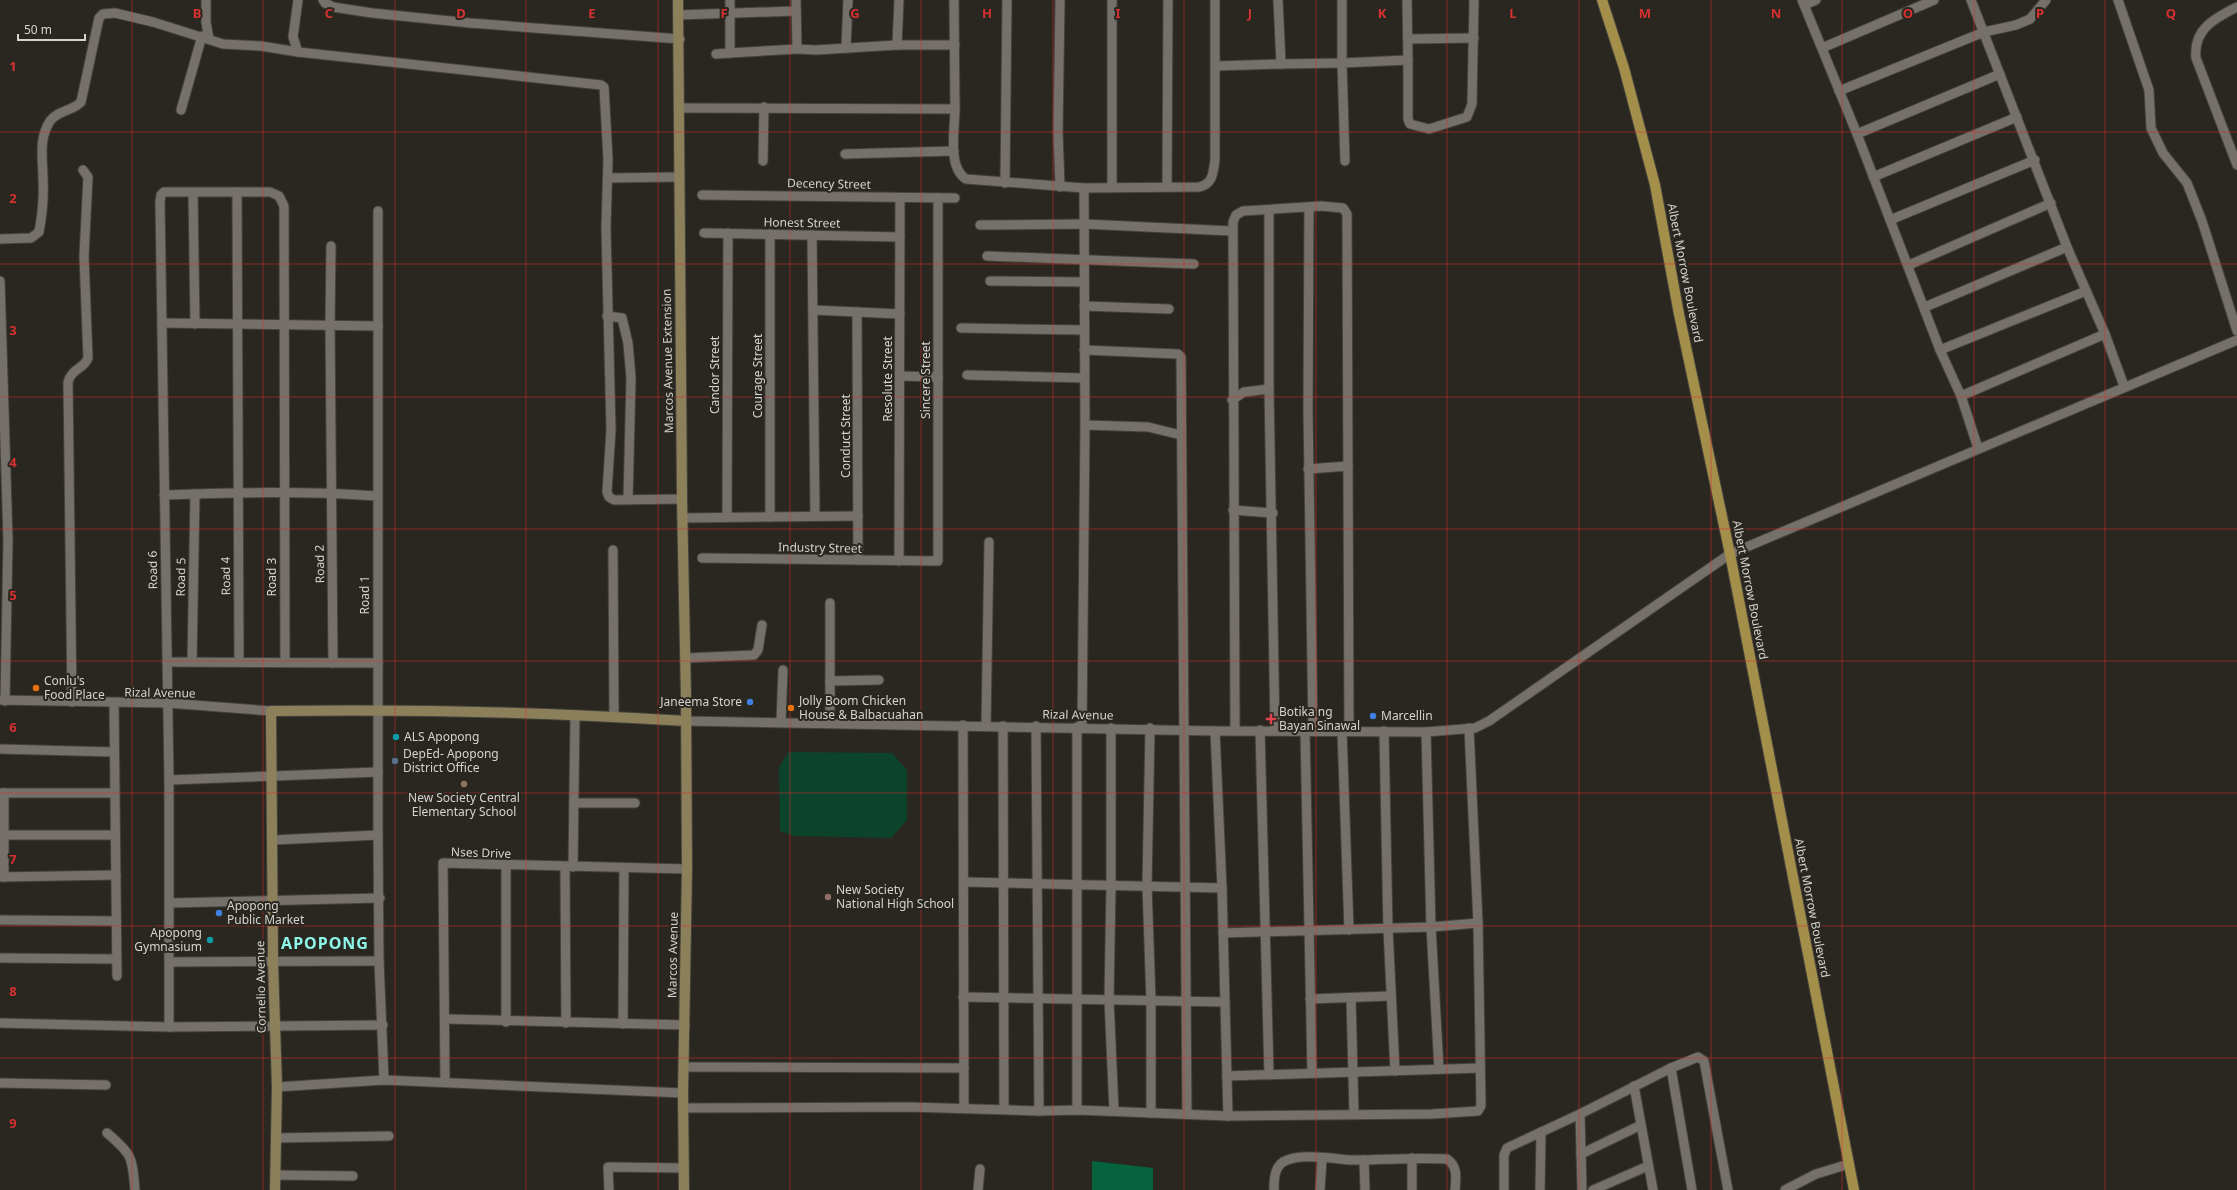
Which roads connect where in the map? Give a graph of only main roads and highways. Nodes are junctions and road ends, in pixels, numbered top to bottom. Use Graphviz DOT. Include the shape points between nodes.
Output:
graph roads {
  1 [pos="1602,0"];
  2 [pos="1854,1190"];
  1 -- 2 [label="main road, Albert Morrow Boulevard" via="1624,68 1655,185"];
}
